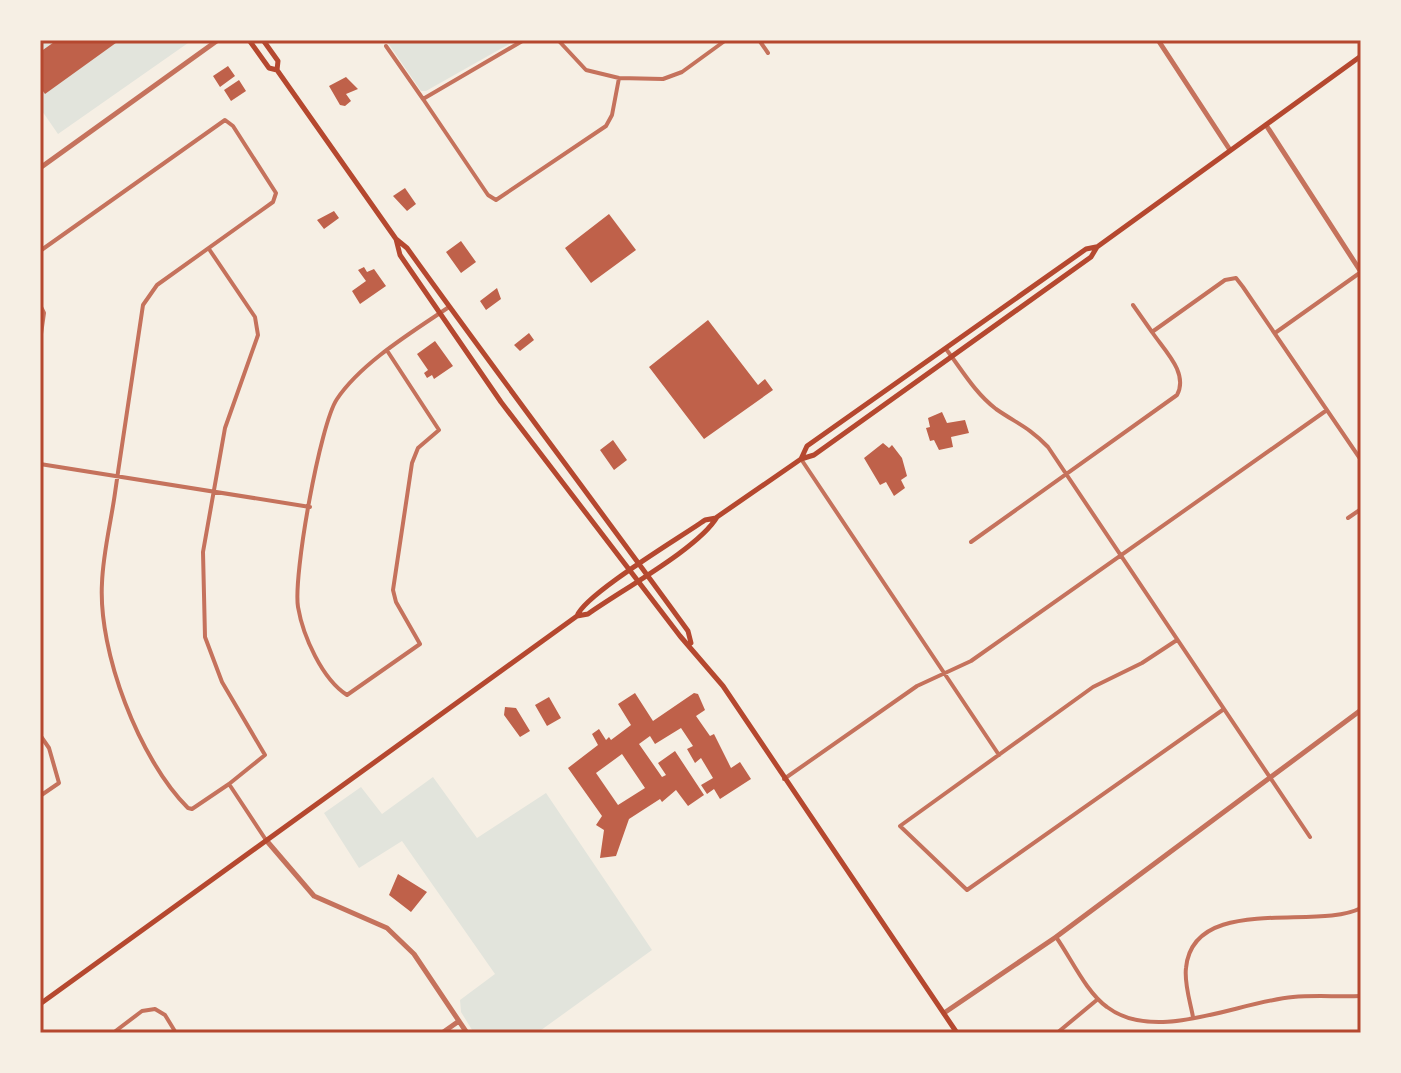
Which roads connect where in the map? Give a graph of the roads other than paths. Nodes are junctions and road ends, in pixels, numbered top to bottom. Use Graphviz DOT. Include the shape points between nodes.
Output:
graph roads {
  1 [pos="218,40"];
  2 [pos="249,40"];
  3 [pos="263,40"];
  4 [pos="524,40"];
  5 [pos="558,40"];
  6 [pos="726,40"];
  7 [pos="759,40"];
  8 [pos="1158,40"];
  9 [pos="386,46"];
  10 [pos="768,53"];
  11 [pos="1361,56"];
  12 [pos="277,70"];
  13 [pos="619,78"];
  14 [pos="423,99"];
  15 [pos="1266,125"];
  16 [pos="1230,150"];
  17 [pos="40,168"];
  18 [pos="396,239"];
  19 [pos="1097,247"];
  20 [pos="209,249"];
  21 [pos="40,251"];
  22 [pos="1361,272"];
  23 [pos="40,305"];
  24 [pos="1133,305"];
  25 [pos="449,307"];
  26 [pos="440,313"];
  27 [pos="1152,332"];
  28 [pos="1275,333"];
  29 [pos="40,341"];
  30 [pos="944,348"];
  31 [pos="388,352"];
  32 [pos="951,357"];
  33 [pos="1327,410"];
  34 [pos="801,459"];
  35 [pos="1361,460"];
  36 [pos="40,464"];
  37 [pos="1065,473"];
  38 [pos="118,476"];
  39 [pos="216,493"];
  40 [pos="310,507"];
  41 [pos="1361,509"];
  42 [pos="717,517"];
  43 [pos="1348,518"];
  44 [pos="971,542"];
  45 [pos="1121,555"];
  46 [pos="641,565"];
  47 [pos="631,571"];
  48 [pos="646,574"];
  49 [pos="638,580"];
  50 [pos="577,616"];
  51 [pos="1177,640"];
  52 [pos="692,646"];
  53 [pos="945,673"];
  54 [pos="1224,709"];
  55 [pos="1361,710"];
  56 [pos="40,735"];
  57 [pos="999,755"];
  58 [pos="1269,777"];
  59 [pos="784,779"];
  60 [pos="229,784"];
  61 [pos="40,796"];
  62 [pos="1310,837"];
  63 [pos="266,840"];
  64 [pos="1361,908"];
  65 [pos="1056,937"];
  66 [pos="1361,996"];
  67 [pos="1098,999"];
  68 [pos="40,1004"];
  69 [pos="944,1013"];
  70 [pos="1193,1017"];
  71 [pos="459,1021"];
  72 [pos="1059,1032"];
  73 [pos="113,1033"];
  74 [pos="176,1033"];
  75 [pos="442,1033"];
  76 [pos="467,1033"];
  77 [pos="957,1033"];
  78 [pos="1067,1033"];
  1 -- 17 [label="street"];
  2 -- 12 [label="main road" via="269,68"];
  3 -- 12 [label="main road" via="278,61"];
  4 -- 14 [label="street"];
  5 -- 13 [label="street" via="586,70"];
  6 -- 13 [label="street" via="682,72 663,79"];
  7 -- 10 [label="street"];
  8 -- 16 [label="street"];
  9 -- 14 [label="street"];
  11 -- 15 [label="main road"];
  12 -- 18 [label="main road"];
  13 -- 14 [label="street" via="606,126 496,200"];
  15 -- 16 [label="main road"];
  15 -- 22 [label="street"];
  16 -- 19 [label="main road"];
  18 -- 25 [label="main road"];
  18 -- 26 [label="main road" via="400,255"];
  19 -- 30 [label="main road" via="1086,249"];
  19 -- 32 [label="main road" via="1091,257"];
  20 -- 21 [label="street" via="273,202 276,193 225,120"];
  20 -- 38 [label="street" via="157,285 143,305"];
  20 -- 39 [label="street" via="255,317 258,335 225,428"];
  22 -- 28 [label="street"];
  23 -- 29 [label="street"];
  24 -- 27 [label="street"];
  25 -- 26 [label="street"];
  25 -- 46 [label="main road"];
  26 -- 31 [label="street"];
  26 -- 47 [label="main road"];
  27 -- 28 [label="street" via="1225,280 1236,278"];
  27 -- 37 [label="street" via="1181,375 1177,395"];
  28 -- 33 [label="street"];
  30 -- 32 [label="street"];
  30 -- 34 [label="main road" via="807,446"];
  31 -- 40 [label="street" via="368,365 335,401 322,433"];
  31 -- 40 [label="street" via="439,430 418,448 412,463 393,590 420,644 347,695 324,668 298,605"];
  32 -- 34 [label="main road" via="814,455"];
  32 -- 37 [label="street" via="982,396 1048,447"];
  33 -- 35 [label="street"];
  33 -- 45 [label="street"];
  34 -- 42 [label="main road"];
  34 -- 53 [label="street"];
  36 -- 38 [label="street"];
  37 -- 44 [label="street"];
  37 -- 45 [label="street"];
  38 -- 39 [label="street"];
  38 -- 60 [label="street" via="102,584 109,648 120,688 135,727 188,808"];
  39 -- 40 [label="street"];
  39 -- 60 [label="street" via="201,575 205,637 222,682 265,755"];
  41 -- 43 [label="street"];
  42 -- 46 [label="main road"];
  42 -- 48 [label="main road" via="711,528"];
  45 -- 51 [label="street"];
  45 -- 53 [label="street" via="971,661"];
  46 -- 47 [label="main road"];
  46 -- 48 [label="main road"];
  47 -- 49 [label="main road"];
  47 -- 50 [label="main road" via="580,607"];
  48 -- 49 [label="main road"];
  48 -- 52 [label="main road" via="688,631"];
  49 -- 50 [label="main road"];
  49 -- 52 [label="main road"];
  50 -- 63 [label="main road"];
  51 -- 54 [label="street"];
  51 -- 57 [label="street" via="1093,687"];
  52 -- 59 [label="main road"];
  53 -- 57 [label="street"];
  53 -- 59 [label="street" via="917,686"];
  54 -- 57 [label="street" via="967,890 900,826"];
  54 -- 58 [label="street"];
  55 -- 58 [label="street"];
  56 -- 61 [label="street" via="59,783"];
  58 -- 62 [label="street"];
  58 -- 65 [label="street"];
  59 -- 69 [label="main road"];
  60 -- 63 [label="street"];
  63 -- 68 [label="main road"];
  63 -- 71 [label="street" via="314,896 387,928 414,954"];
  64 -- 70 [label="street" via="1341,915 1258,917 1208,932 1187,958"];
  65 -- 67 [label="street"];
  65 -- 69 [label="street"];
  66 -- 70 [label="street" via="1293,997"];
  67 -- 70 [label="street" via="1139,1022"];
  67 -- 72 [label="street"];
  69 -- 77 [label="main road"];
  71 -- 75 [label="street"];
  71 -- 76 [label="street"];
  72 -- 78 [label="street"];
  73 -- 74 [label="street" via="142,1011 155,1009"];
}
